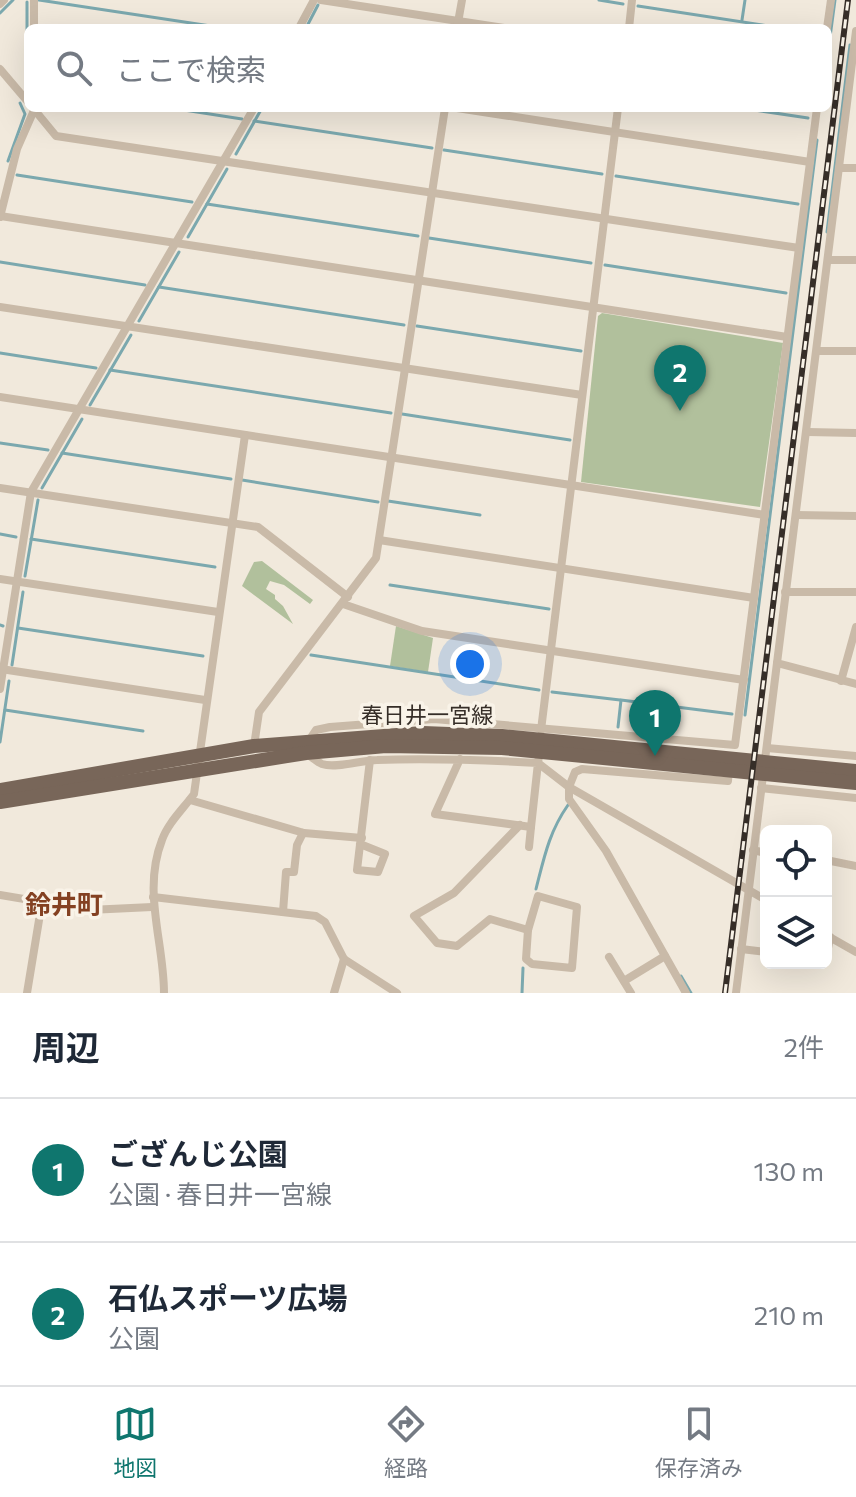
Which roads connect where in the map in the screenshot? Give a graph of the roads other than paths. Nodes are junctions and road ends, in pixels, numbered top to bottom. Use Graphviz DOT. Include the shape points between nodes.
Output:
graph roads {
  1 [pos="34,0"];
  2 [pos="314,0"];
  3 [pos="321,0"];
  4 [pos="462,0"];
  5 [pos="632,0"];
  6 [pos="831,0"];
  7 [pos="34,24"];
  8 [pos="301,24"];
  9 [pos="458,24"];
  10 [pos="629,24"];
  11 [pos="828,24"];
  12 [pos="856,31"];
  13 [pos="0,69"];
  14 [pos="853,78"];
  15 [pos="24,97"];
  16 [pos="33,112"];
  17 [pos="36,112"];
  18 [pos="252,112"];
  19 [pos="444,112"];
  20 [pos="484,112"];
  21 [pos="618,112"];
  22 [pos="816,112"];
  23 [pos="616,132"];
  24 [pos="224,161"];
  25 [pos="810,162"];
  26 [pos="0,168"];
  27 [pos="14,168"];
  28 [pos="839,168"];
  29 [pos="856,168"];
  30 [pos="432,193"];
  31 [pos="0,216"];
  32 [pos="605,219"];
  33 [pos="176,243"];
  34 [pos="799,248"];
  35 [pos="830,260"];
  36 [pos="856,260"];
  37 [pos="419,280"];
  38 [pos="0,307"];
  39 [pos="593,307"];
  40 [pos="129,326"];
  41 [pos="787,337"];
  42 [pos="818,351"];
  43 [pos="856,351"];
  44 [pos="405,368"];
  45 [pos="582,395"];
  46 [pos="0,397"];
  47 [pos="79,409"];
  48 [pos="808,432"];
  49 [pos="856,433"];
  50 [pos="245,435"];
  51 [pos="392,458"];
  52 [pos="571,485"];
  53 [pos="0,488"];
  54 [pos="31,492"];
  55 [pos="765,515"];
  56 [pos="796,515"];
  57 [pos="856,516"];
  58 [pos="232,523"];
  59 [pos="379,540"];
  60 [pos="561,570"];
  61 [pos="0,579"];
  62 [pos="17,581"];
  63 [pos="785,592"];
  64 [pos="856,592"];
  65 [pos="754,598"];
  66 [pos="345,600"];
  67 [pos="218,612"];
  68 [pos="856,627"];
  69 [pos="551,651"];
  70 [pos="777,663"];
  71 [pos="2,670"];
  72 [pos="744,680"];
  73 [pos="841,681"];
  74 [pos="856,684"];
  75 [pos="0,689"];
  76 [pos="205,700"];
  77 [pos="542,727"];
  78 [pos="731,744"];
  79 [pos="254,746"];
  80 [pos="308,746"];
  81 [pos="767,748"];
  82 [pos="201,754"];
  83 [pos="856,756"];
  84 [pos="460,759"];
  85 [pos="370,760"];
  86 [pos="538,763"];
  87 [pos="198,770"];
  88 [pos="856,771"];
  89 [pos="856,783"];
  90 [pos="569,787"];
  91 [pos="761,788"];
  92 [pos="0,790"];
  93 [pos="856,798"];
  94 [pos="190,800"];
  95 [pos="0,802"];
  96 [pos="520,825"];
  97 [pos="531,827"];
  98 [pos="303,833"];
  99 [pos="529,847"];
  100 [pos="753,850"];
  101 [pos="760,852"];
  102 [pos="832,861"];
  103 [pos="856,866"];
  104 [pos="748,889"];
  105 [pos="0,895"];
  106 [pos="153,897"];
  107 [pos="761,897"];
  108 [pos="42,902"];
  109 [pos="152,907"];
  110 [pos="283,912"];
  111 [pos="528,930"];
  112 [pos="832,938"];
  113 [pos="741,949"];
  114 [pos="760,951"];
  115 [pos="856,952"];
  116 [pos="665,956"];
  117 [pos="609,957"];
  118 [pos="344,959"];
  119 [pos="624,981"];
  120 [pos="27,993"];
  121 [pos="164,993"];
  122 [pos="334,993"];
  123 [pos="397,993"];
  124 [pos="631,993"];
  125 [pos="686,993"];
  126 [pos="736,993"];
  1 -- 7 [label="street"];
  2 -- 8 [label="street"];
  3 -- 9 [label="street"];
  4 -- 9 [label="street"];
  5 -- 10 [label="street"];
  6 -- 11 [label="street"];
  12 -- 14 [label="street"];
  13 -- 15 [label="street"];
  14 -- 28 [label="street"];
  16 -- 27 [label="street"];
  17 -- 24 [label="street" via="56,136"];
  18 -- 24 [label="street"];
  19 -- 30 [label="street"];
  20 -- 23 [label="street"];
  21 -- 23 [label="street"];
  22 -- 25 [label="street"];
  23 -- 25 [label="street"];
  23 -- 32 [label="street"];
  24 -- 30 [label="street"];
  24 -- 33 [label="street"];
  25 -- 34 [label="street"];
  26 -- 27 [label="street"];
  27 -- 31 [label="street"];
  28 -- 29 [label="street"];
  28 -- 35 [label="street"];
  30 -- 32 [label="street"];
  30 -- 37 [label="street"];
  31 -- 33 [label="street"];
  32 -- 34 [label="street"];
  32 -- 39 [label="street"];
  33 -- 37 [label="street"];
  33 -- 40 [label="street"];
  34 -- 41 [label="street"];
  35 -- 36 [label="street"];
  35 -- 42 [label="street"];
  37 -- 39 [label="street"];
  37 -- 44 [label="street"];
  38 -- 40 [label="street"];
  39 -- 41 [label="street"];
  39 -- 45 [label="street"];
  40 -- 44 [label="street"];
  40 -- 47 [label="street"];
  41 -- 55 [label="street"];
  42 -- 43 [label="street"];
  42 -- 48 [label="street"];
  44 -- 45 [label="street"];
  44 -- 51 [label="street"];
  45 -- 52 [label="street"];
  46 -- 47 [label="street"];
  47 -- 50 [label="street"];
  47 -- 54 [label="street"];
  48 -- 49 [label="street"];
  48 -- 56 [label="street"];
  50 -- 51 [label="street"];
  50 -- 58 [label="street"];
  51 -- 52 [label="street"];
  51 -- 59 [label="street"];
  52 -- 55 [label="street"];
  52 -- 60 [label="street"];
  53 -- 54 [label="street"];
  54 -- 58 [label="street"];
  54 -- 62 [label="street"];
  55 -- 65 [label="street"];
  56 -- 57 [label="street"];
  56 -- 63 [label="street"];
  58 -- 66 [label="street" via="258,527"];
  58 -- 67 [label="street"];
  59 -- 60 [label="street"];
  59 -- 66 [label="street" via="376,558"];
  60 -- 65 [label="street"];
  60 -- 69 [label="street"];
  61 -- 62 [label="street"];
  62 -- 67 [label="street"];
  62 -- 71 [label="street"];
  63 -- 64 [label="street"];
  63 -- 70 [label="street"];
  65 -- 72 [label="street"];
  66 -- 69 [label="street" via="422,631"];
  66 -- 79 [label="street" via="259,712"];
  67 -- 76 [label="street"];
  68 -- 73 [label="street"];
  69 -- 72 [label="street"];
  69 -- 77 [label="street"];
  70 -- 73 [label="street"];
  70 -- 81 [label="street"];
  71 -- 75 [label="street"];
  71 -- 76 [label="street"];
  72 -- 78 [label="street" via="735,745"];
  73 -- 74 [label="street"];
  76 -- 82 [label="street"];
  77 -- 78 [label="street"];
  77 -- 80 [label="street" via="434,719 330,727 316,730"];
  77 -- 86 [label="street"];
  78 -- 90 [label="street" via="732,781 582,769"];
  79 -- 80 [label="main road, 春日井一宮線"];
  79 -- 82 [label="main road, 春日井一宮線"];
  80 -- 85 [label="street" via="324,765"];
  80 -- 87 [label="main road, 春日井一宮線"];
  80 -- 88 [label="main road, 春日井一宮線" via="423,733 502,736"];
  80 -- 89 [label="main road, 春日井一宮線" via="502,748"];
  81 -- 83 [label="street"];
  81 -- 91 [label="street"];
  82 -- 87 [label="street"];
  82 -- 92 [label="main road, 春日井一宮線"];
  84 -- 85 [label="street"];
  84 -- 86 [label="street"];
  84 -- 96 [label="street" via="435,814"];
  85 -- 98 [label="street" via="361,841"];
  86 -- 90 [label="street"];
  86 -- 97 [label="street"];
  87 -- 94 [label="street"];
  87 -- 95 [label="main road, 春日井一宮線"];
  90 -- 104 [label="street"];
  90 -- 116 [label="street" via="569,799 606,851"];
  91 -- 93 [label="street"];
  91 -- 100 [label="street"];
  94 -- 98 [label="street"];
  94 -- 106 [label="street" via="161,841"];
  96 -- 97 [label="street"];
  96 -- 111 [label="street" via="454,893 414,916 437,943 457,946 490,919"];
  97 -- 99 [label="street"];
  98 -- 110 [label="street" via="294,872 286,872"];
  100 -- 101 [label="street"];
  100 -- 104 [label="street"];
  102 -- 103 [label="street"];
  104 -- 107 [label="street"];
  104 -- 113 [label="street"];
  105 -- 108 [label="street"];
  106 -- 109 [label="street"];
  106 -- 110 [label="street"];
  108 -- 109 [label="street" via="89,910"];
  108 -- 120 [label="street"];
  109 -- 121 [label="street"];
  110 -- 118 [label="street" via="325,922"];
  111 -- 111 [label="street" via="538,896 577,907 572,968 526,959"];
  112 -- 115 [label="street"];
  113 -- 114 [label="street"];
  113 -- 126 [label="street"];
  116 -- 119 [label="street"];
  116 -- 125 [label="street"];
  117 -- 119 [label="street"];
  118 -- 122 [label="street"];
  118 -- 123 [label="street"];
  119 -- 124 [label="street"];
}
